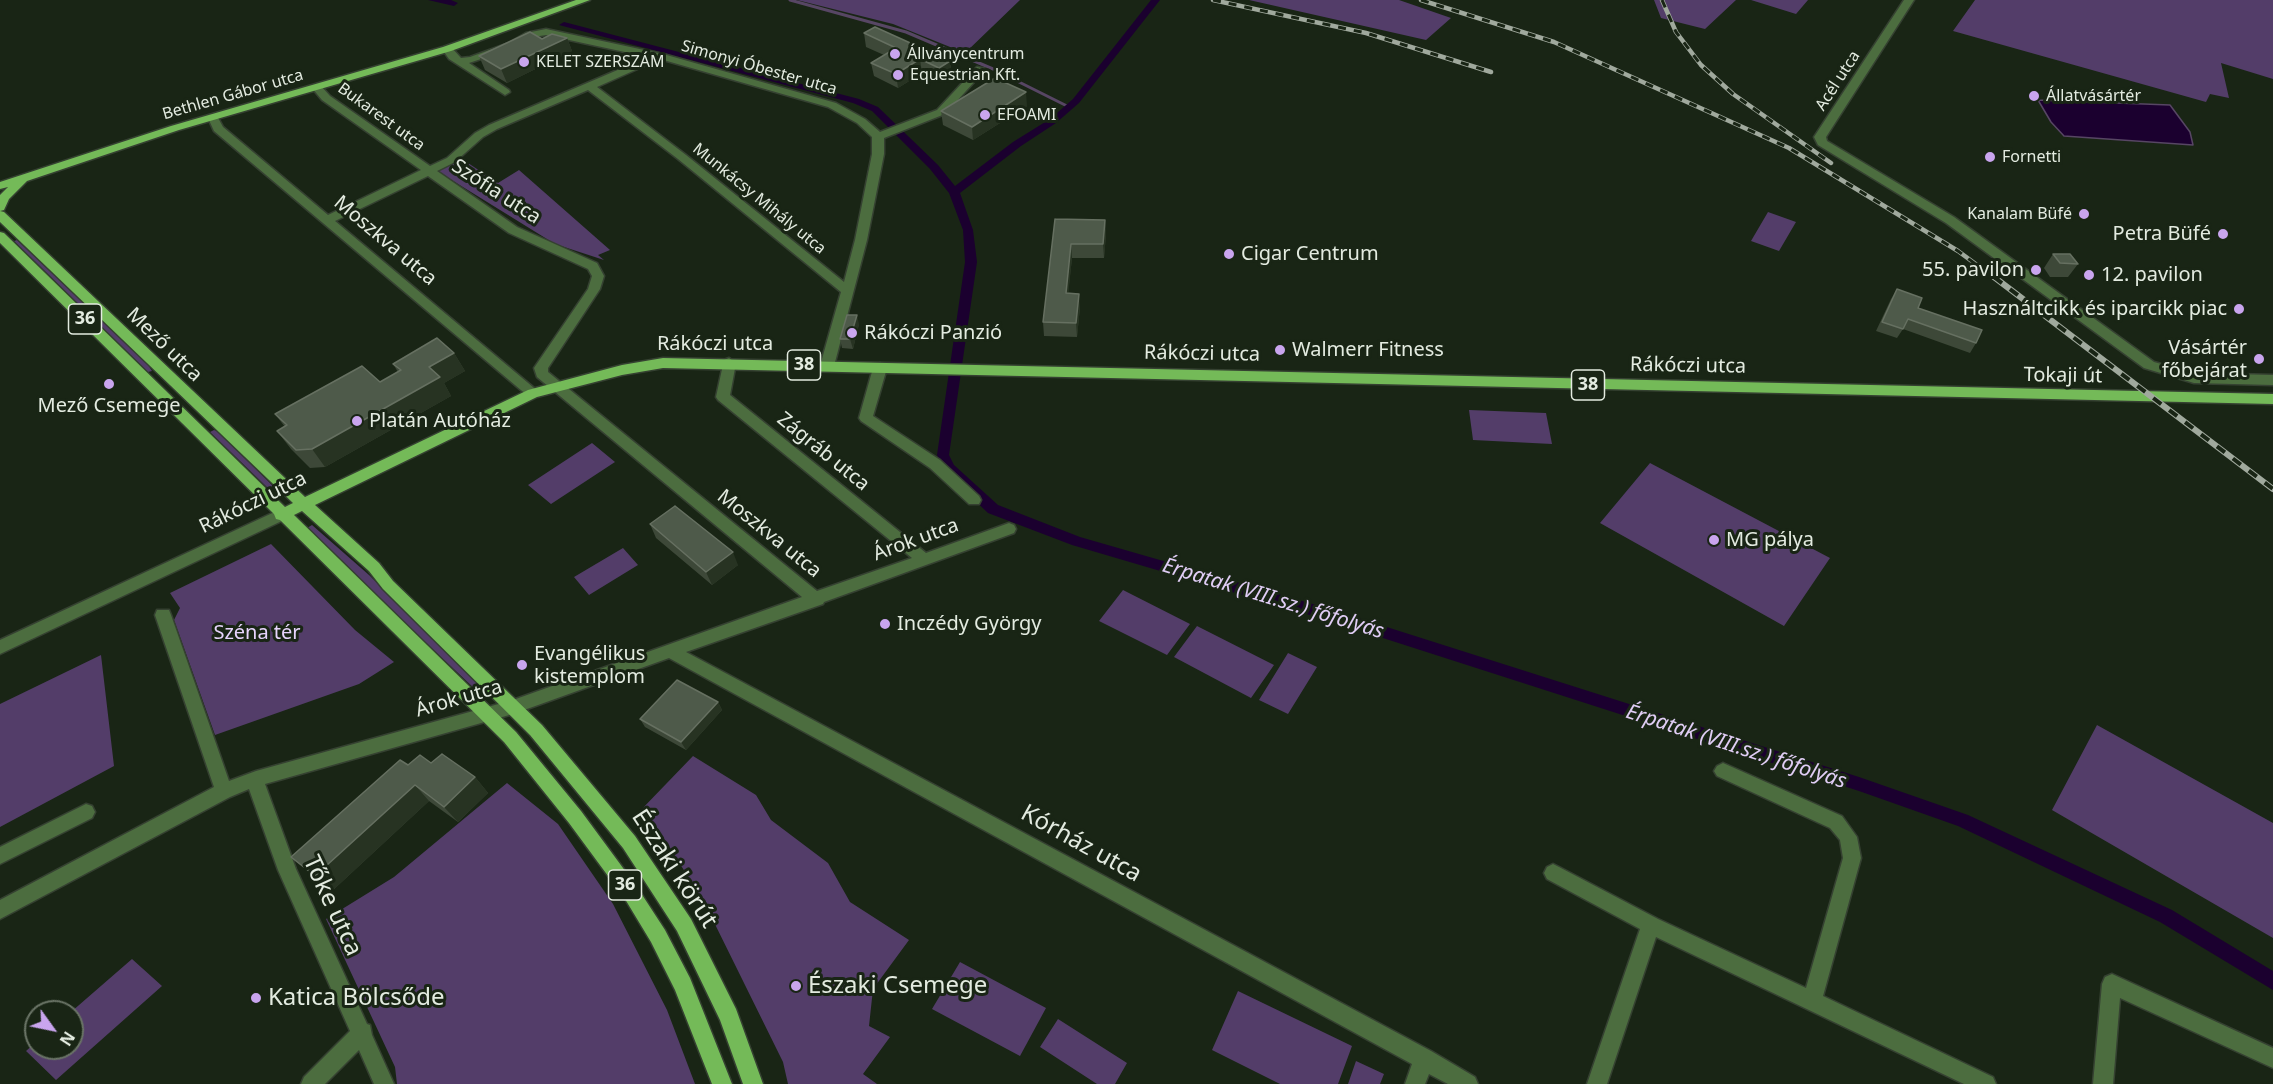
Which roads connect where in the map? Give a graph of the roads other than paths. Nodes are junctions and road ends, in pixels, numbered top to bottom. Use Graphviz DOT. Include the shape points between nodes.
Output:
graph roads {
  1 [pos="585,0"];
  2 [pos="1909,0"];
  3 [pos="447,49"];
  4 [pos="659,56"];
  5 [pos="462,61"];
  6 [pos="981,69"];
  7 [pos="588,85"];
  8 [pos="316,88"];
  9 [pos="505,92"];
  10 [pos="213,118"];
  11 [pos="878,136"];
  12 [pos="429,171"];
  13 [pos="23,179"];
  14 [pos="0,181"];
  15 [pos="0,186"];
  16 [pos="0,207"];
  17 [pos="0,215"];
  18 [pos="328,220"];
  19 [pos="0,236"];
  20 [pos="847,291"];
  21 [pos="729,363"];
  22 [pos="827,366"];
  23 [pos="880,368"];
  24 [pos="542,374"];
  25 [pos="2273,380"];
  26 [pos="522,382"];
  27 [pos="555,387"];
  28 [pos="1851,390"];
  29 [pos="533,393"];
  30 [pos="2273,399"];
  31 [pos="974,500"];
  32 [pos="303,502"];
  33 [pos="281,515"];
  34 [pos="1009,529"];
  35 [pos="925,560"];
  36 [pos="817,600"];
  37 [pos="163,615"];
  38 [pos="0,647"];
  39 [pos="669,650"];
  40 [pos="513,707"];
  41 [pos="486,712"];
  42 [pos="1723,771"];
  43 [pos="256,779"];
  44 [pos="224,791"];
  45 [pos="86,812"];
  46 [pos="0,856"];
  47 [pos="1553,873"];
  48 [pos="0,910"];
  49 [pos="1651,925"];
  50 [pos="1812,1000"];
  51 [pos="363,1032"];
  52 [pos="1424,1058"];
  53 [pos="2273,1058"];
  54 [pos="311,1084"];
  55 [pos="384,1084"];
  56 [pos="722,1084"];
  57 [pos="753,1084"];
  58 [pos="1415,1084"];
  59 [pos="1468,1084"];
  60 [pos="1597,1084"];
  61 [pos="1986,1084"];
  62 [pos="2103,1084"];
  1 -- 3 [label="main road, Bethlen Gábor utca"];
  2 -- 25 [label="street, Acél utca" via="1820,137 1822,143 1950,220 2149,365 2194,378"];
  3 -- 5 [label="street"];
  3 -- 8 [label="main road, Bethlen Gábor utca"];
  4 -- 5 [label="street, Simonyi Óbester utca" via="546,32"];
  4 -- 7 [label="street"];
  4 -- 11 [label="street, Simonyi Óbester utca" via="832,105 848,111"];
  5 -- 9 [label="street"];
  6 -- 11 [label="street" via="940,112"];
  7 -- 12 [label="street" via="493,127"];
  7 -- 20 [label="street, Munkácsy Mihály utca"];
  8 -- 10 [label="main road, Bethlen Gábor utca"];
  8 -- 12 [label="street, Bukarest utca"];
  10 -- 13 [label="main road, Bethlen Gábor utca"];
  10 -- 18 [label="street, Moszkva utca" via="218,129"];
  11 -- 20 [label="street" via="861,240"];
  12 -- 18 [label="street"];
  12 -- 24 [label="street, Szófia utca" via="513,231 593,266 598,276 594,289 542,368"];
  13 -- 14 [label="main road"];
  13 -- 15 [label="main road, Bethlen Gábor utca"];
  13 -- 16 [label="main road"];
  17 -- 32 [label="main road, Mező utca / 36"];
  18 -- 26 [label="street, Moszkva utca"];
  19 -- 33 [label="main road, Mező utca / 36"];
  20 -- 22 [label="street"];
  21 -- 22 [label="main road, Rákóczi utca / 38"];
  21 -- 27 [label="main road, Rákóczi utca / 38" via="663,363"];
  21 -- 35 [label="street, Zágráb utca" via="723,397"];
  22 -- 23 [label="main road, Rákóczi utca / 38"];
  23 -- 28 [label="main road, Rákóczi utca / 38"];
  23 -- 31 [label="street" via="866,418 935,464"];
  24 -- 26 [label="street"];
  24 -- 27 [label="street"];
  26 -- 29 [label="street, Moszkva utca"];
  27 -- 29 [label="main road, Rákóczi utca / 38"];
  27 -- 36 [label="street, Moszkva utca"];
  28 -- 30 [label="main road, Tokaji út / 38"];
  29 -- 32 [label="main road, Rákóczi utca / 38"];
  32 -- 33 [label="main road, Rákóczi utca / 38"];
  32 -- 40 [label="main road, 36" via="374,567"];
  33 -- 38 [label="street, Rákóczi utca"];
  33 -- 41 [label="main road, 36"];
  34 -- 35 [label="street, Árok utca"];
  35 -- 36 [label="street, Árok utca"];
  36 -- 39 [label="street, Árok utca"];
  37 -- 44 [label="street"];
  39 -- 40 [label="street, Árok utca"];
  39 -- 52 [label="street, Kórház utca"];
  40 -- 41 [label="street, Árok utca"];
  40 -- 57 [label="main road, Északi körút / 36" via="592,795 658,884 708,970"];
  41 -- 43 [label="street, Árok utca"];
  41 -- 56 [label="main road, 36" via="575,817 636,900 683,985"];
  42 -- 50 [label="street" via="1836,822 1848,837 1852,858"];
  43 -- 44 [label="street, Árok utca"];
  43 -- 51 [label="street, Tőke utca" via="287,870"];
  44 -- 48 [label="street, Árok utca"];
  45 -- 46 [label="street"];
  47 -- 49 [label="street"];
  49 -- 50 [label="street"];
  49 -- 60 [label="street"];
  50 -- 61 [label="street"];
  51 -- 54 [label="street"];
  51 -- 55 [label="street, Tőke utca"];
  52 -- 58 [label="street"];
  52 -- 59 [label="street, Kórház utca"];
  53 -- 62 [label="street" via="2112,984"];
}
